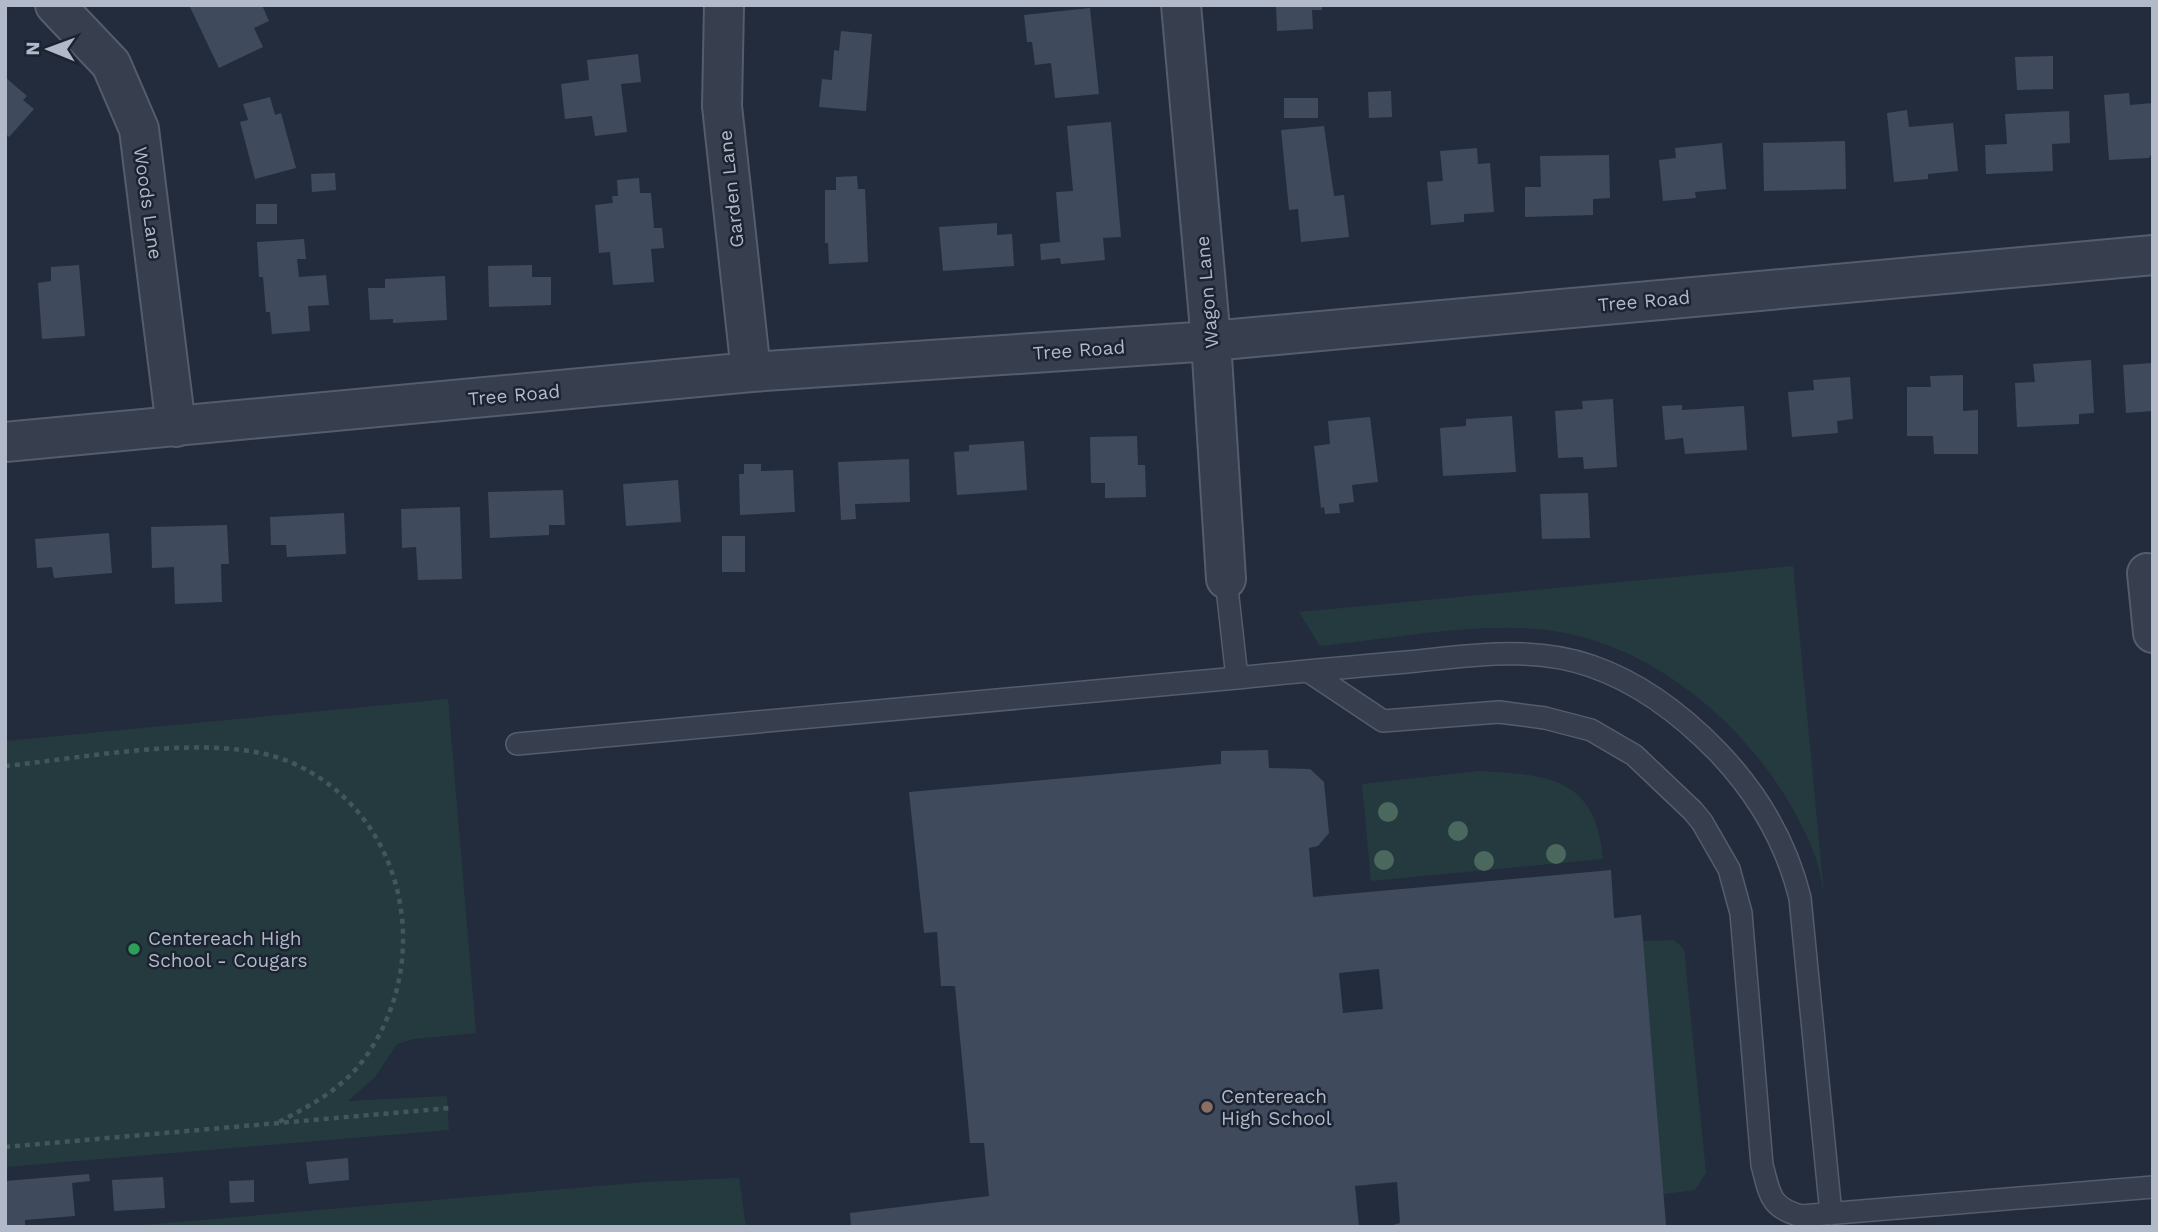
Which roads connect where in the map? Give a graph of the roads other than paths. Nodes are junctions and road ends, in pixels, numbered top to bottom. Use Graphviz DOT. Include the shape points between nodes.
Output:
graph roads {
  1 [pos="55,5"];
  2 [pos="724,5"];
  3 [pos="1181,5"];
  4 [pos="2153,255"];
  5 [pos="1211,341"];
  6 [pos="751,372"];
  7 [pos="176,427"];
  8 [pos="5,442"];
  9 [pos="2147,573"];
  10 [pos="1226,579"];
  11 [pos="2153,633"];
  12 [pos="1308,671"];
  13 [pos="1237,678"];
  14 [pos="517,744"];
  15 [pos="2153,1187"];
  16 [pos="1831,1214"];
  1 -- 7 [label="street, Woods Lane" via="111,64 139,129"];
  2 -- 6 [label="street, Garden Lane" via="722,106"];
  3 -- 5 [label="street, Wagon Lane"];
  4 -- 5 [label="street, Tree Road"];
  5 -- 6 [label="street, Tree Road"];
  5 -- 10 [label="street, Wagon Lane"];
  6 -- 7 [label="street, Tree Road"];
  7 -- 8 [label="street, Tree Road"];
  9 -- 11 [label="street"];
  10 -- 13 [label="lane"];
  12 -- 13 [label="lane"];
  12 -- 16 [label="lane" via="1382,721 1499,712 1591,730 1634,755 1674,790 1702,822 1729,869 1741,913 1762,1165 1771,1197 1782,1211 1801,1216"];
  12 -- 16 [label="lane" via="1535,654 1602,671 1649,692 1694,727 1737,772 1768,815 1791,862 1800,898"];
  13 -- 14 [label="lane"];
  15 -- 16 [label="lane"];
}
